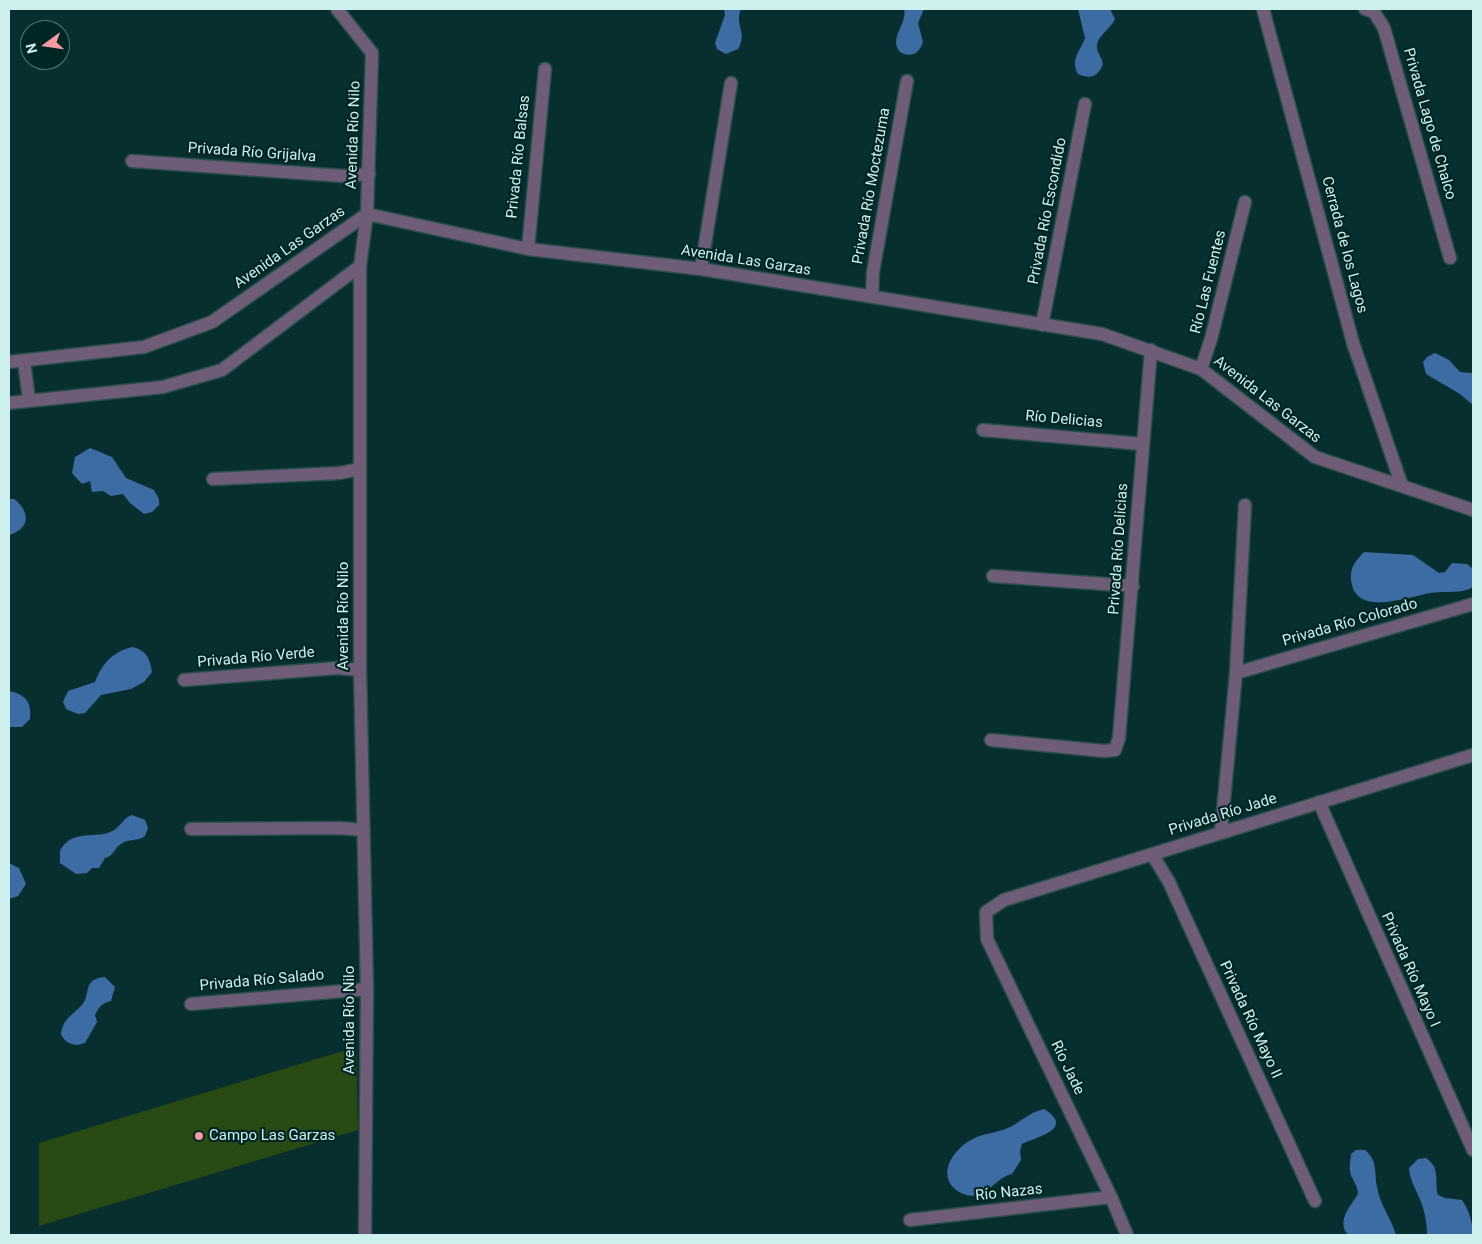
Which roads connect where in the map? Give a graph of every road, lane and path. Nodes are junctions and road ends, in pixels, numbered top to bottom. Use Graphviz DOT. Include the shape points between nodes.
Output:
graph roads {
  1 [pos="337,9"];
  2 [pos="1263,9"];
  3 [pos="1365,9"];
  4 [pos="545,69"];
  5 [pos="907,81"];
  6 [pos="731,83"];
  7 [pos="1085,104"];
  8 [pos="132,161"];
  9 [pos="369,174"];
  10 [pos="1245,202"];
  11 [pos="367,214"];
  12 [pos="528,249"];
  13 [pos="1450,258"];
  14 [pos="360,266"];
  15 [pos="701,269"];
  16 [pos="872,297"];
  17 [pos="1042,324"];
  18 [pos="1150,350"];
  19 [pos="24,361"];
  20 [pos="9,362"];
  21 [pos="1201,369"];
  22 [pos="28,400"];
  23 [pos="9,403"];
  24 [pos="983,430"];
  25 [pos="1142,444"];
  26 [pos="360,469"];
  27 [pos="213,479"];
  28 [pos="1402,486"];
  29 [pos="1245,505"];
  30 [pos="1473,510"];
  31 [pos="993,576"];
  32 [pos="1133,586"];
  33 [pos="1473,604"];
  34 [pos="360,670"];
  35 [pos="1236,674"];
  36 [pos="184,680"];
  37 [pos="991,740"];
  38 [pos="1473,755"];
  39 [pos="1319,802"];
  40 [pos="191,828"];
  41 [pos="363,830"];
  42 [pos="1221,832"];
  43 [pos="1152,854"];
  44 [pos="986,912"];
  45 [pos="366,990"];
  46 [pos="191,1004"];
  47 [pos="1473,1150"];
  48 [pos="1111,1197"];
  49 [pos="1316,1201"];
  50 [pos="910,1220"];
  51 [pos="365,1235"];
  52 [pos="1127,1235"];
  1 -- 9 [label="street, Avenida Río Nilo" via="372,53"];
  2 -- 28 [label="street, Cerrada de los Lagos" via="1353,343"];
  3 -- 13 [label="street, Privada Lago de Chalco" via="1374,12 1384,28"];
  4 -- 12 [label="street, Privada Río Balsas"];
  5 -- 16 [label="street, Privada Río Moctezuma" via="873,272"];
  6 -- 15 [label="street"];
  7 -- 17 [label="street, Privada Río Escondido"];
  8 -- 9 [label="street, Privada Río Grijalva" via="343,176"];
  9 -- 11 [label="street, Avenida Río Nilo"];
  10 -- 21 [label="street, Río Las Fuentes"];
  11 -- 12 [label="street, Avenida Las Garzas"];
  11 -- 14 [label="street, Avenida Río Nilo"];
  11 -- 19 [label="street, Avenida Las Garzas" via="212,322 144,346"];
  12 -- 15 [label="street, Avenida Las Garzas"];
  14 -- 22 [label="street" via="222,370 163,387"];
  14 -- 26 [label="street, Avenida Río Nilo"];
  15 -- 16 [label="street, Avenida Las Garzas"];
  16 -- 17 [label="street, Avenida Las Garzas"];
  17 -- 18 [label="street, Avenida Las Garzas" via="1102,334"];
  18 -- 21 [label="street, Avenida Las Garzas"];
  18 -- 25 [label="street, Privada Río Delicias"];
  19 -- 20 [label="street, Avenida Las Garzas"];
  19 -- 22 [label="street"];
  21 -- 28 [label="street, Avenida Las Garzas" via="1315,458"];
  22 -- 23 [label="street"];
  24 -- 25 [label="street, Río Delicias"];
  25 -- 32 [label="street, Privada Río Delicias"];
  26 -- 27 [label="street" via="340,473"];
  26 -- 34 [label="street, Avenida Río Nilo"];
  28 -- 30 [label="street, Avenida Las Garzas"];
  29 -- 35 [label="street"];
  31 -- 32 [label="street"];
  32 -- 37 [label="street, Privada Río Delicias" via="1119,738 1115,750"];
  33 -- 35 [label="street, Privada Río Colorado"];
  34 -- 36 [label="street, Privada Río Verde" via="337,668"];
  34 -- 41 [label="street, Avenida Río Nilo"];
  35 -- 42 [label="street"];
  38 -- 39 [label="street, Privada Río Jade"];
  39 -- 42 [label="street, Privada Río Jade"];
  39 -- 47 [label="street, Privada Río Mayo I"];
  40 -- 41 [label="street"];
  41 -- 45 [label="street, Avenida Río Nilo"];
  42 -- 43 [label="street, Privada Río Jade"];
  43 -- 44 [label="street, Privada Río Jade" via="1004,900"];
  43 -- 49 [label="street, Privada Río Mayo II" via="1169,882"];
  44 -- 48 [label="street, Río Jade" via="987,938"];
  45 -- 46 [label="street, Privada Río Salado"];
  45 -- 51 [label="street, Avenida Río Nilo"];
  48 -- 50 [label="street, Río Nazas"];
  48 -- 52 [label="street, Río Jade"];
}
